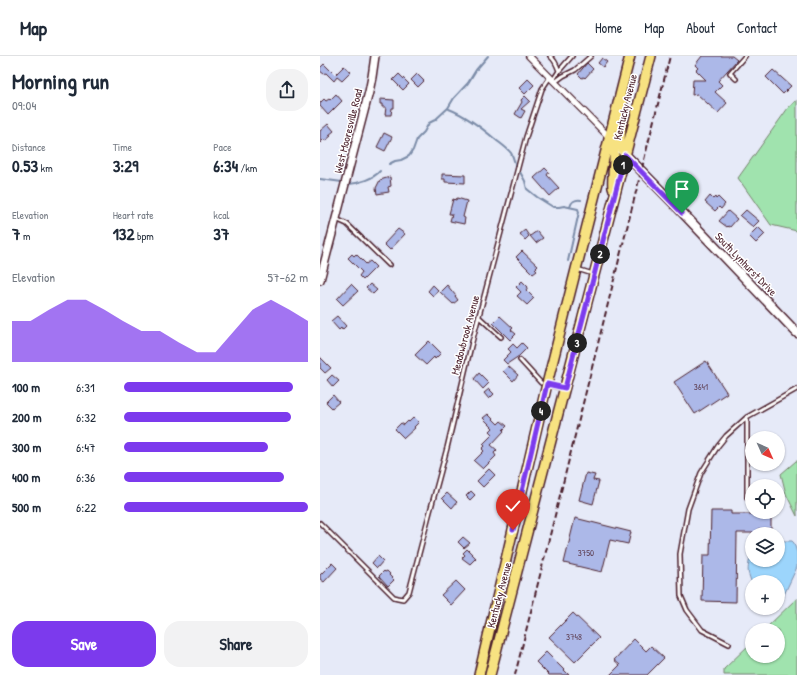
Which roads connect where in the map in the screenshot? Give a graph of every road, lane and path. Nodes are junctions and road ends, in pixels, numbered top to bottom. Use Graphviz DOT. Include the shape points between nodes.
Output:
graph roads {
  1 [pos="375,56"];
  2 [pos="530,56"];
  3 [pos="550,56"];
  4 [pos="572,56"];
  5 [pos="591,56"];
  6 [pos="630,56"];
  7 [pos="651,56"];
  8 [pos="745,56"];
  9 [pos="559,71"];
  10 [pos="736,79"];
  11 [pos="553,80"];
  12 [pos="620,92"];
  13 [pos="609,137"];
  14 [pos="625,155"];
  15 [pos="615,196"];
  16 [pos="336,219"];
  17 [pos="389,265"];
  18 [pos="576,269"];
  19 [pos="594,275"];
  20 [pos="320,280"];
  21 [pos="479,317"];
  22 [pos="797,333"];
  23 [pos="501,337"];
  24 [pos="520,360"];
  25 [pos="544,384"];
  26 [pos="565,388"];
  27 [pos="797,389"];
  28 [pos="747,417"];
  29 [pos="747,479"];
  30 [pos="320,522"];
  31 [pos="729,644"];
  32 [pos="479,675"];
  33 [pos="490,675"];
  1 -- 16 [label="street, West Mooresville Road" via="369,92"];
  2 -- 11 [label="street, South Lynhurst Drive"];
  3 -- 9 [label="lane"];
  4 -- 9 [label="lane, Meadowbrook Avenue"];
  5 -- 11 [label="lane" via="575,70"];
  6 -- 12 [label="main road, Kentucky Avenue"];
  7 -- 14 [label="main road, Kentucky Avenue"];
  8 -- 10 [label="lane" via="730,73"];
  9 -- 11 [label="lane, Meadowbrook Avenue"];
  11 -- 13 [label="street, South Lynhurst Drive"];
  11 -- 21 [label="lane, Meadowbrook Avenue" via="542,89 528,128"];
  12 -- 13 [label="main road, Kentucky Avenue"];
  12 -- 14 [label="main road" via="623,100 620,140"];
  13 -- 14 [label="main road, South Lynhurst Drive"];
  13 -- 15 [label="main road" via="614,155"];
  13 -- 18 [label="main road, Kentucky Avenue"];
  14 -- 15 [label="main road, Kentucky Avenue"];
  14 -- 22 [label="main road, South Lynhurst Drive"];
  15 -- 19 [label="main road, Kentucky Avenue"];
  16 -- 17 [label="lane" via="347,224"];
  16 -- 20 [label="street, West Mooresville Road"];
  18 -- 19 [label="lane"];
  18 -- 25 [label="main road, Kentucky Avenue"];
  19 -- 26 [label="main road, Kentucky Avenue"];
  21 -- 23 [label="lane"];
  21 -- 30 [label="lane, Meadowbrook Avenue" via="409,592 403,599 394,597"];
  24 -- 25 [label="lane"];
  25 -- 26 [label="lane"];
  25 -- 32 [label="main road, Kentucky Avenue"];
  26 -- 33 [label="main road, Kentucky Avenue"];
  27 -- 28 [label="lane"];
  28 -- 29 [label="lane"];
  28 -- 31 [label="lane" via="726,436 701,473 688,509 680,554 681,596 687,610 702,630"];
}
